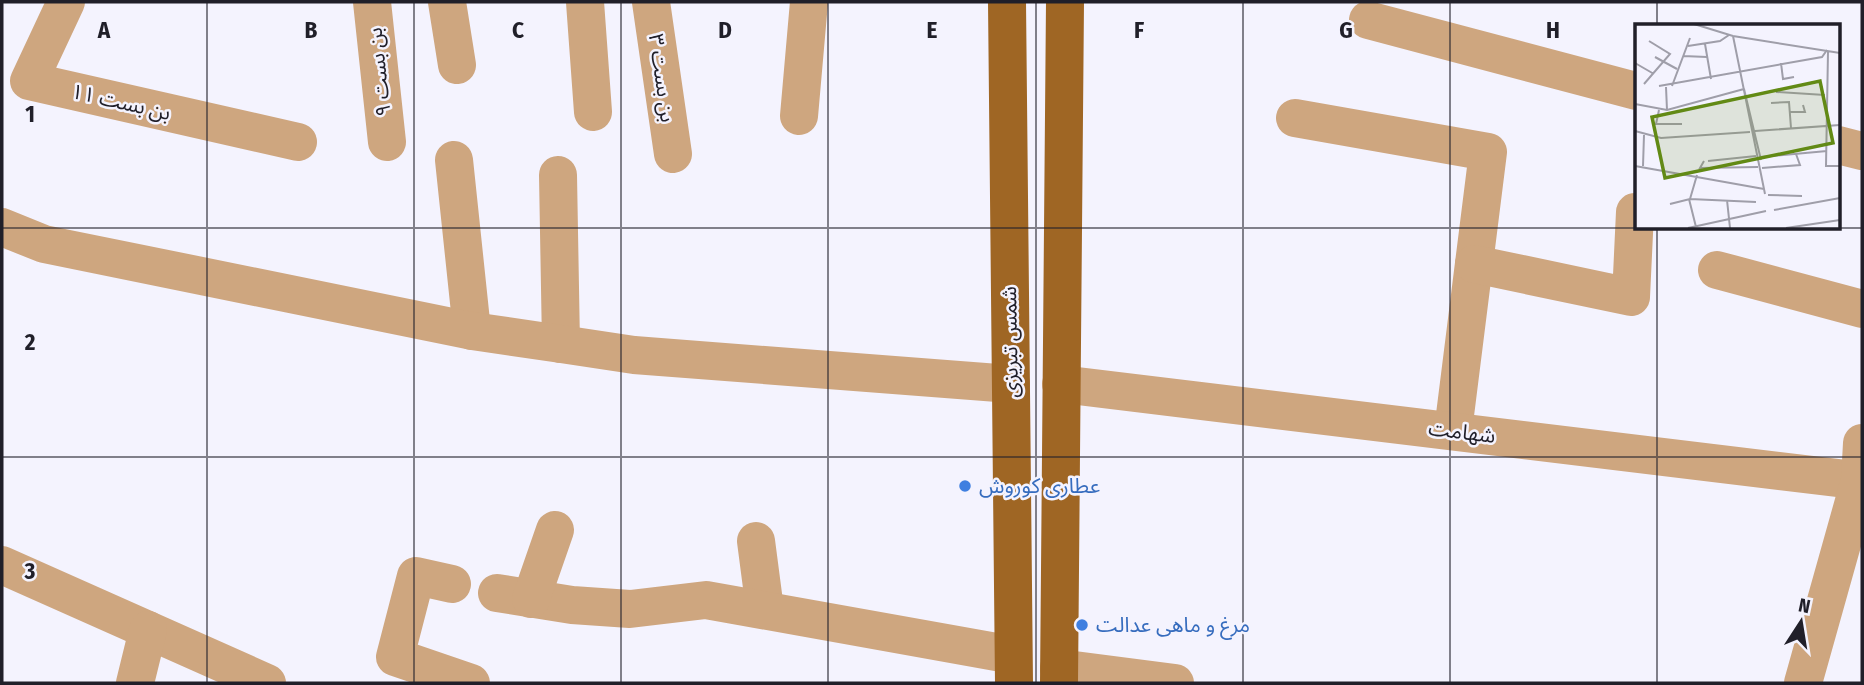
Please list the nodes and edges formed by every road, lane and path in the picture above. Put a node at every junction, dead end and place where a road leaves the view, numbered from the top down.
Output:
1 (66, 2) edge
2 (372, 2) edge
3 (447, 2) edge
4 (585, 2) edge
5 (651, 2) edge
6 (809, 2) edge
7 (1007, 2) edge
8 (1065, 2) edge
9 (1368, 20) dead end
10 (457, 65) dead end
11 (1635, 91) edge
12 (593, 112) dead end
13 (799, 117) dead end
14 (1295, 118) dead end
15 (298, 142) dead end
16 (387, 142) dead end
17 (1840, 146) edge
18 (1862, 151) edge
19 (673, 154) dead end
20 (454, 160) dead end
21 (558, 175) dead end
22 (1635, 212) edge
23 (2, 227) edge
24 (1474, 264) junction
25 (1717, 270) dead end
26 (1862, 309) edge
27 (472, 331) junction
28 (561, 344) junction
29 (1011, 384) junction
30 (1061, 384) junction
31 (1453, 431) junction
32 (1861, 468) edge
33 (555, 530) dead end
34 (756, 541) dead end
35 (2, 565) edge
36 (1848, 581) edge
37 (452, 584) dead end
38 (765, 610) junction
39 (148, 630) junction
40 (1013, 669) edge
41 (1059, 676) edge
42 (135, 683) edge
43 (267, 683) edge
44 (471, 683) edge
45 (1175, 683) edge
46 (1804, 683) edge

1 - 15 street, بن بست ۱۱
2 - 16 street, بن بست ۹
3 - 10 street
4 - 12 street
5 - 19 street, بن بست ۳
6 - 13 street
7 - 29 main road, شمس تبریزی
8 - 30 main road
9 - 11 street
14 - 24 street
17 - 18 street
20 - 27 street
21 - 28 street
22 - 24 street
23 - 27 street
24 - 31 street
25 - 26 street
27 - 28 street
28 - 29 street
29 - 30 main road
29 - 40 main road, شمس تبریزی
30 - 31 street, شهامت
30 - 41 main road
31 - 32 street, شهامت
32 - 36 street
33 - 38 street
34 - 38 street
35 - 39 street
36 - 46 street
37 - 44 street
38 - 40 street
39 - 42 street
39 - 43 street
41 - 45 street

